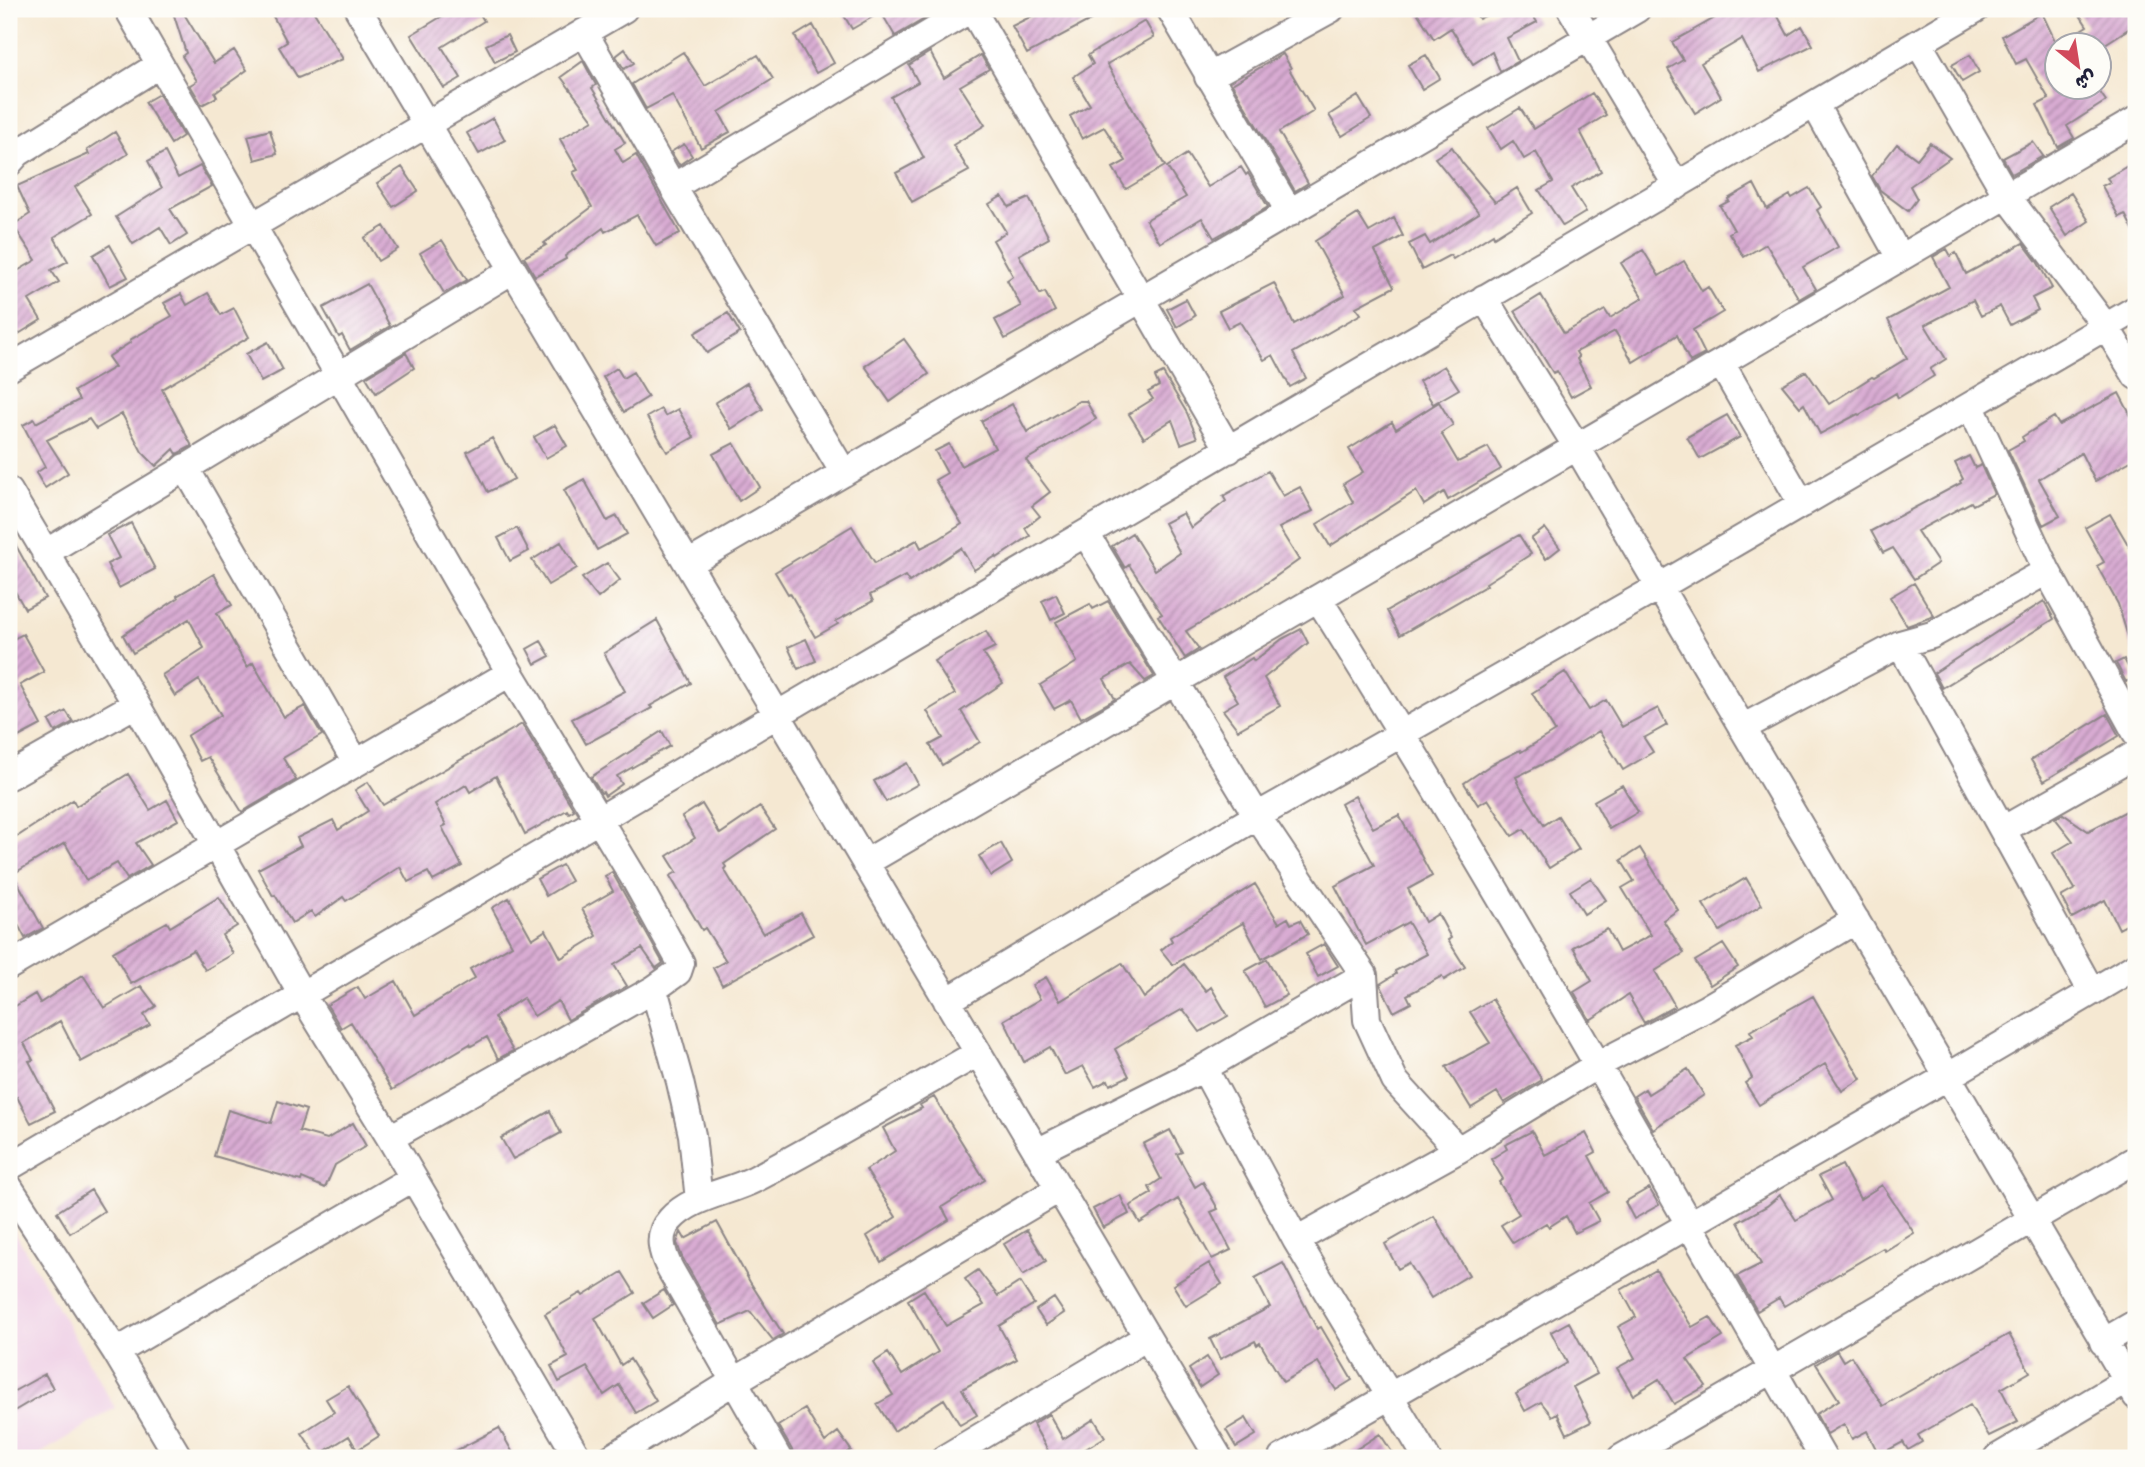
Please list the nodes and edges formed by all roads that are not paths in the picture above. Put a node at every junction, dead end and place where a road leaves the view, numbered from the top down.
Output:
1 (128, 9) edge
2 (358, 9) edge
3 (624, 9) edge
4 (971, 9) edge
5 (1170, 9) edge
6 (1331, 9) edge
7 (1571, 9) edge
8 (1637, 9) edge
9 (1976, 9) edge
10 (583, 33) junction
11 (1588, 38) junction
12 (1919, 44) junction
13 (159, 65) junction
14 (1208, 77) junction
15 (1815, 105) junction
16 (2136, 120) edge
17 (426, 124) junction
18 (12, 152) edge
19 (1677, 186) junction
20 (673, 187) junction
21 (2007, 196) junction
22 (1290, 213) junction
23 (252, 226) junction
24 (1900, 258) junction
25 (513, 270) junction
26 (1484, 298) junction
27 (1140, 300) junction
28 (2136, 309) edge
29 (2106, 327) junction
30 (1721, 363) junction
31 (9, 368) edge
32 (341, 376) junction
33 (2136, 376) edge
34 (1971, 407) junction
35 (1577, 447) junction
36 (1229, 450) junction
37 (185, 467) junction
38 (844, 473) junction
39 (9, 491) edge
40 (1802, 504) junction
41 (1086, 534) junction
42 (45, 553) junction
43 (688, 564) junction
44 (2046, 571) junction
45 (1659, 587) junction
46 (1318, 598) junction
47 (1900, 644) junction
48 (510, 673) junction
49 (1174, 682) junction
50 (136, 704) junction
51 (778, 715) junction
52 (1742, 728) junction
53 (2136, 733) edge
54 (1404, 734) junction
55 (2136, 754) edge
56 (356, 763) junction
57 (9, 776) edge
58 (1257, 816) junction
59 (599, 820) junction
60 (2004, 829) junction
61 (217, 844) junction
62 (865, 863) junction
63 (1856, 920) junction
64 (9, 966) edge
65 (2136, 966) edge
66 (1363, 975) junction
67 (654, 989) junction
68 (2092, 992) junction
69 (302, 995) junction
70 (947, 1001) junction
71 (978, 1053) junction
72 (1599, 1064) junction
73 (1204, 1068) junction
74 (1947, 1077) junction
75 (390, 1138) junction
76 (1458, 1150) junction
77 (1037, 1152) junction
78 (2136, 1158) edge
79 (9, 1167) edge
80 (413, 1178) junction
81 (9, 1187) edge
82 (1059, 1189) junction
83 (699, 1200) junction
84 (2031, 1220) junction
85 (1691, 1225) junction
86 (1296, 1240) junction
87 (2136, 1323) edge
88 (1147, 1337) junction
89 (2103, 1342) junction
90 (116, 1352) junction
91 (1773, 1370) junction
92 (733, 1382) junction
93 (2132, 1388) edge
94 (1389, 1397) junction
95 (984, 1449) edge
96 (1633, 1455) edge
97 (179, 1458) edge
98 (578, 1458) edge
99 (611, 1458) edge
100 (778, 1458) edge
101 (945, 1458) edge
102 (1219, 1458) edge
103 (1282, 1458) edge
104 (1427, 1458) edge
105 (1823, 1458) edge
106 (1997, 1458) edge

1 - 13 street
2 - 17 street
3 - 10 street
4 - 20 street
4 - 27 street
5 - 14 street
6 - 14 street
7 - 11 street
8 - 11 street
9 - 12 street
10 - 17 street
10 - 20 street
11 - 19 street
11 - 22 street
12 - 15 street
12 - 21 street
13 - 18 street
13 - 23 street
14 - 22 street
15 - 19 street
15 - 24 street
16 - 21 street
17 - 23 street
17 - 25 street
19 - 26 street
20 - 38 street
21 - 24 street
21 - 29 street
22 - 27 street
23 - 31 street
23 - 32 street
24 - 30 street
25 - 32 street
25 - 43 street
26 - 35 street
26 - 36 street
27 - 36 street
27 - 38 street
28 - 29 street
29 - 33 street
29 - 34 street
30 - 35 street
30 - 40 street
32 - 37 street
32 - 48 street
34 - 40 street
34 - 44 street
35 - 45 street
35 - 46 street
36 - 41 street
37 - 42 street
37 - 56 street
38 - 43 street
39 - 42 street
40 - 45 street
41 - 49 street
41 - 51 street
42 - 50 street
43 - 51 street
44 - 47 street
44 - 53 street
45 - 52 street
45 - 54 street
46 - 49 street
46 - 54 street
47 - 52 street
47 - 60 street
48 - 56 street
48 - 59 street
49 - 58 street
49 - 62 street
50 - 57 street
50 - 61 street
51 - 59 street
51 - 62 street
52 - 63 street
54 - 58 street
54 - 72 street
55 - 60 street
56 - 61 street
58 - 66 street
58 - 70 street
59 - 67 street
59 - 69 street
60 - 68 street
61 - 64 street
61 - 69 street
62 - 70 street
63 - 72 street
63 - 74 street
65 - 68 street
66 - 73 street
66 - 76 street
67 - 75 street
67 - 83 street
68 - 74 street
69 - 75 street
69 - 79 street
70 - 71 street
71 - 77 street
71 - 83 street
72 - 76 street
72 - 85 street
73 - 77 street
73 - 86 street
74 - 84 street
74 - 85 street
75 - 80 street
76 - 86 street
77 - 82 street
78 - 84 street
80 - 90 street
80 - 98 street
81 - 90 street
82 - 88 street
82 - 92 street
83 - 92 street
84 - 89 street
84 - 91 street
85 - 91 street
85 - 94 street
86 - 94 street
87 - 89 street
88 - 95 street
88 - 102 street
89 - 93 street
90 - 97 street
91 - 96 street
91 - 105 street
92 - 99 street
92 - 100 street
93 - 106 street
94 - 103 street
94 - 104 street
95 - 101 street

